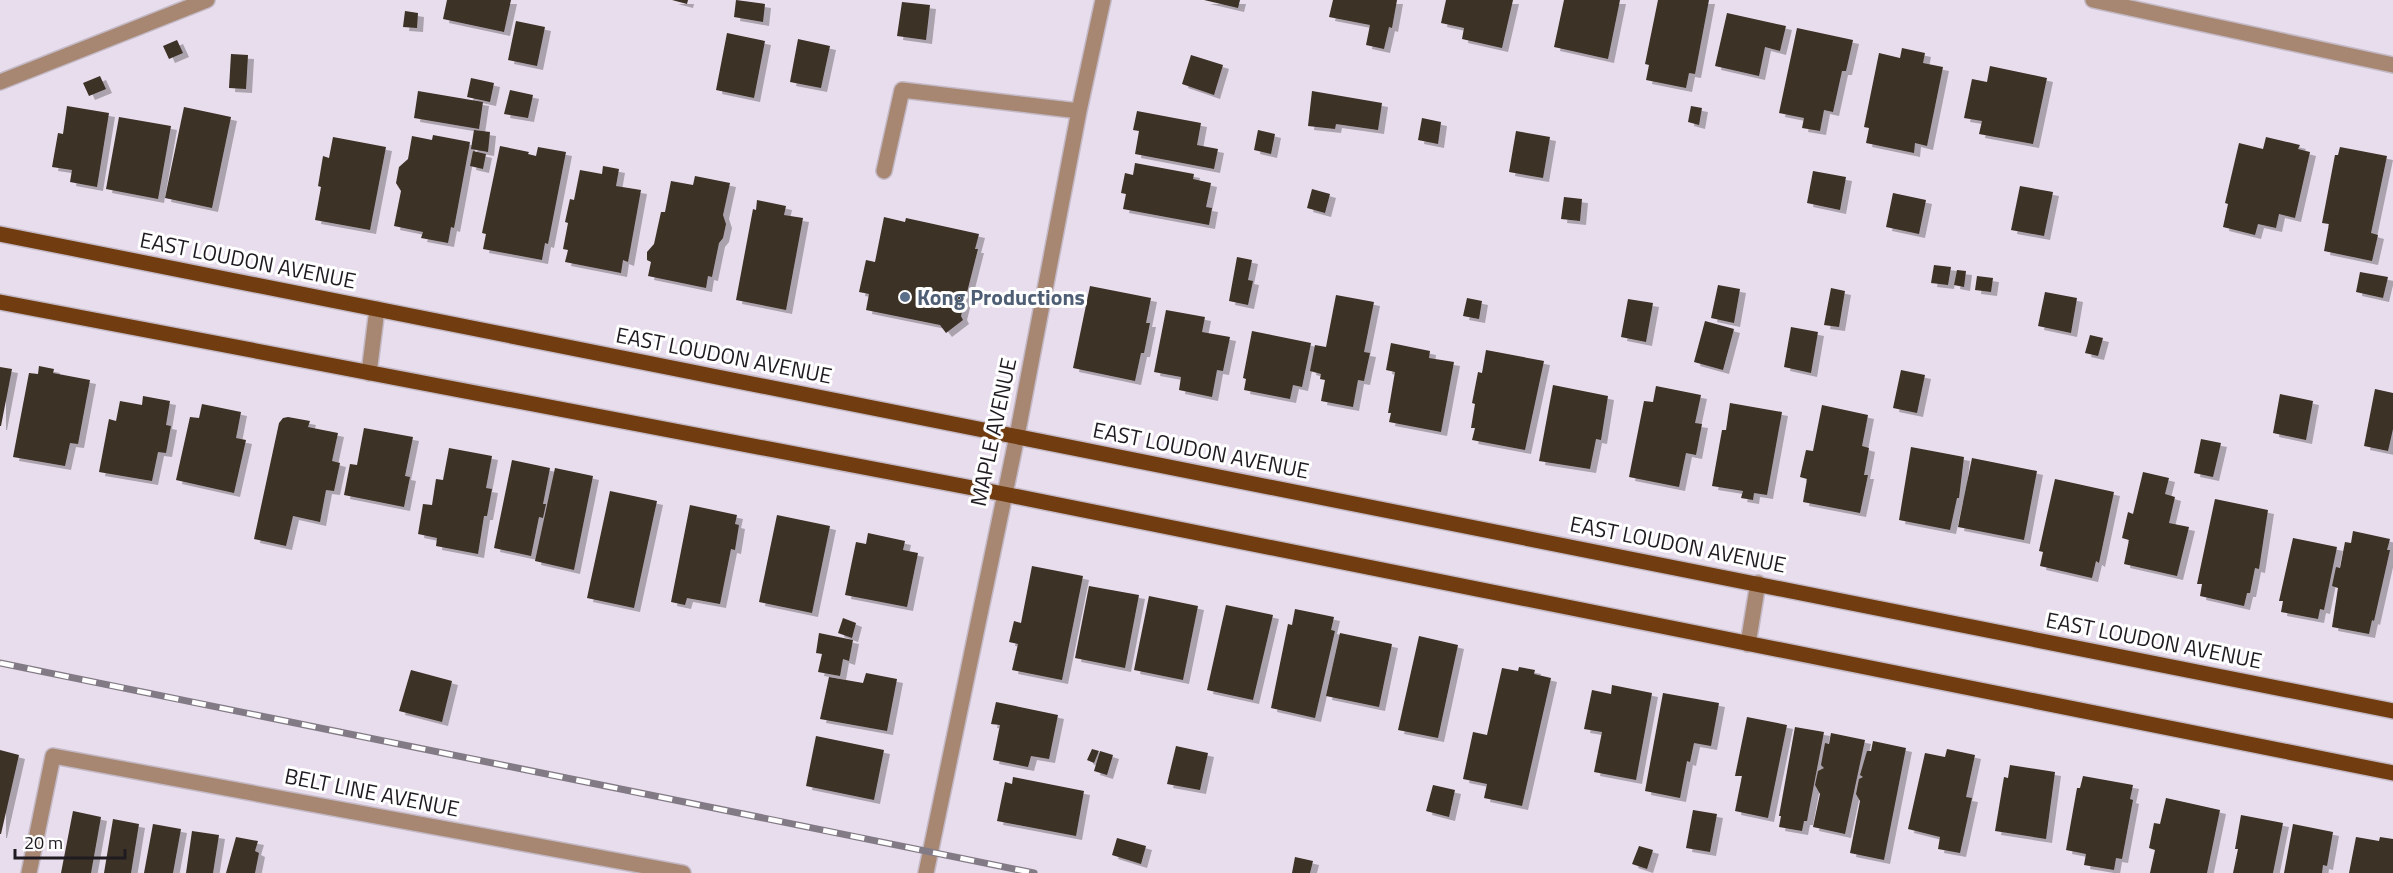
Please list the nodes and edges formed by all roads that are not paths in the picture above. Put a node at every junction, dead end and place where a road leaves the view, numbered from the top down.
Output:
1 (207, 0) edge
2 (1103, 0) edge
3 (2092, 0) edge
4 (2393, 65) edge
5 (0, 82) edge
6 (1079, 111) junction
7 (884, 171) dead end
8 (0, 234) edge
9 (0, 302) edge
10 (377, 309) junction
11 (369, 373) junction
12 (1017, 436) junction
13 (1004, 494) junction
14 (1758, 583) junction
15 (1748, 644) junction
16 (2393, 711) edge
17 (2393, 773) edge
18 (29, 873) edge
19 (683, 873) edge
20 (926, 873) edge

1 - 5 street
2 - 6 street, MAPLE AVENUE
3 - 4 street
6 - 7 street
6 - 12 street, MAPLE AVENUE
8 - 10 main road, EAST LOUDON AVENUE
9 - 11 main road
10 - 11 street
10 - 12 main road, EAST LOUDON AVENUE
11 - 13 main road
12 - 13 street, MAPLE AVENUE
12 - 14 main road, EAST LOUDON AVENUE
13 - 15 main road
13 - 20 street, MAPLE AVENUE
14 - 15 street
14 - 16 main road, EAST LOUDON AVENUE
15 - 17 main road
18 - 19 street, BELT LINE AVENUE

